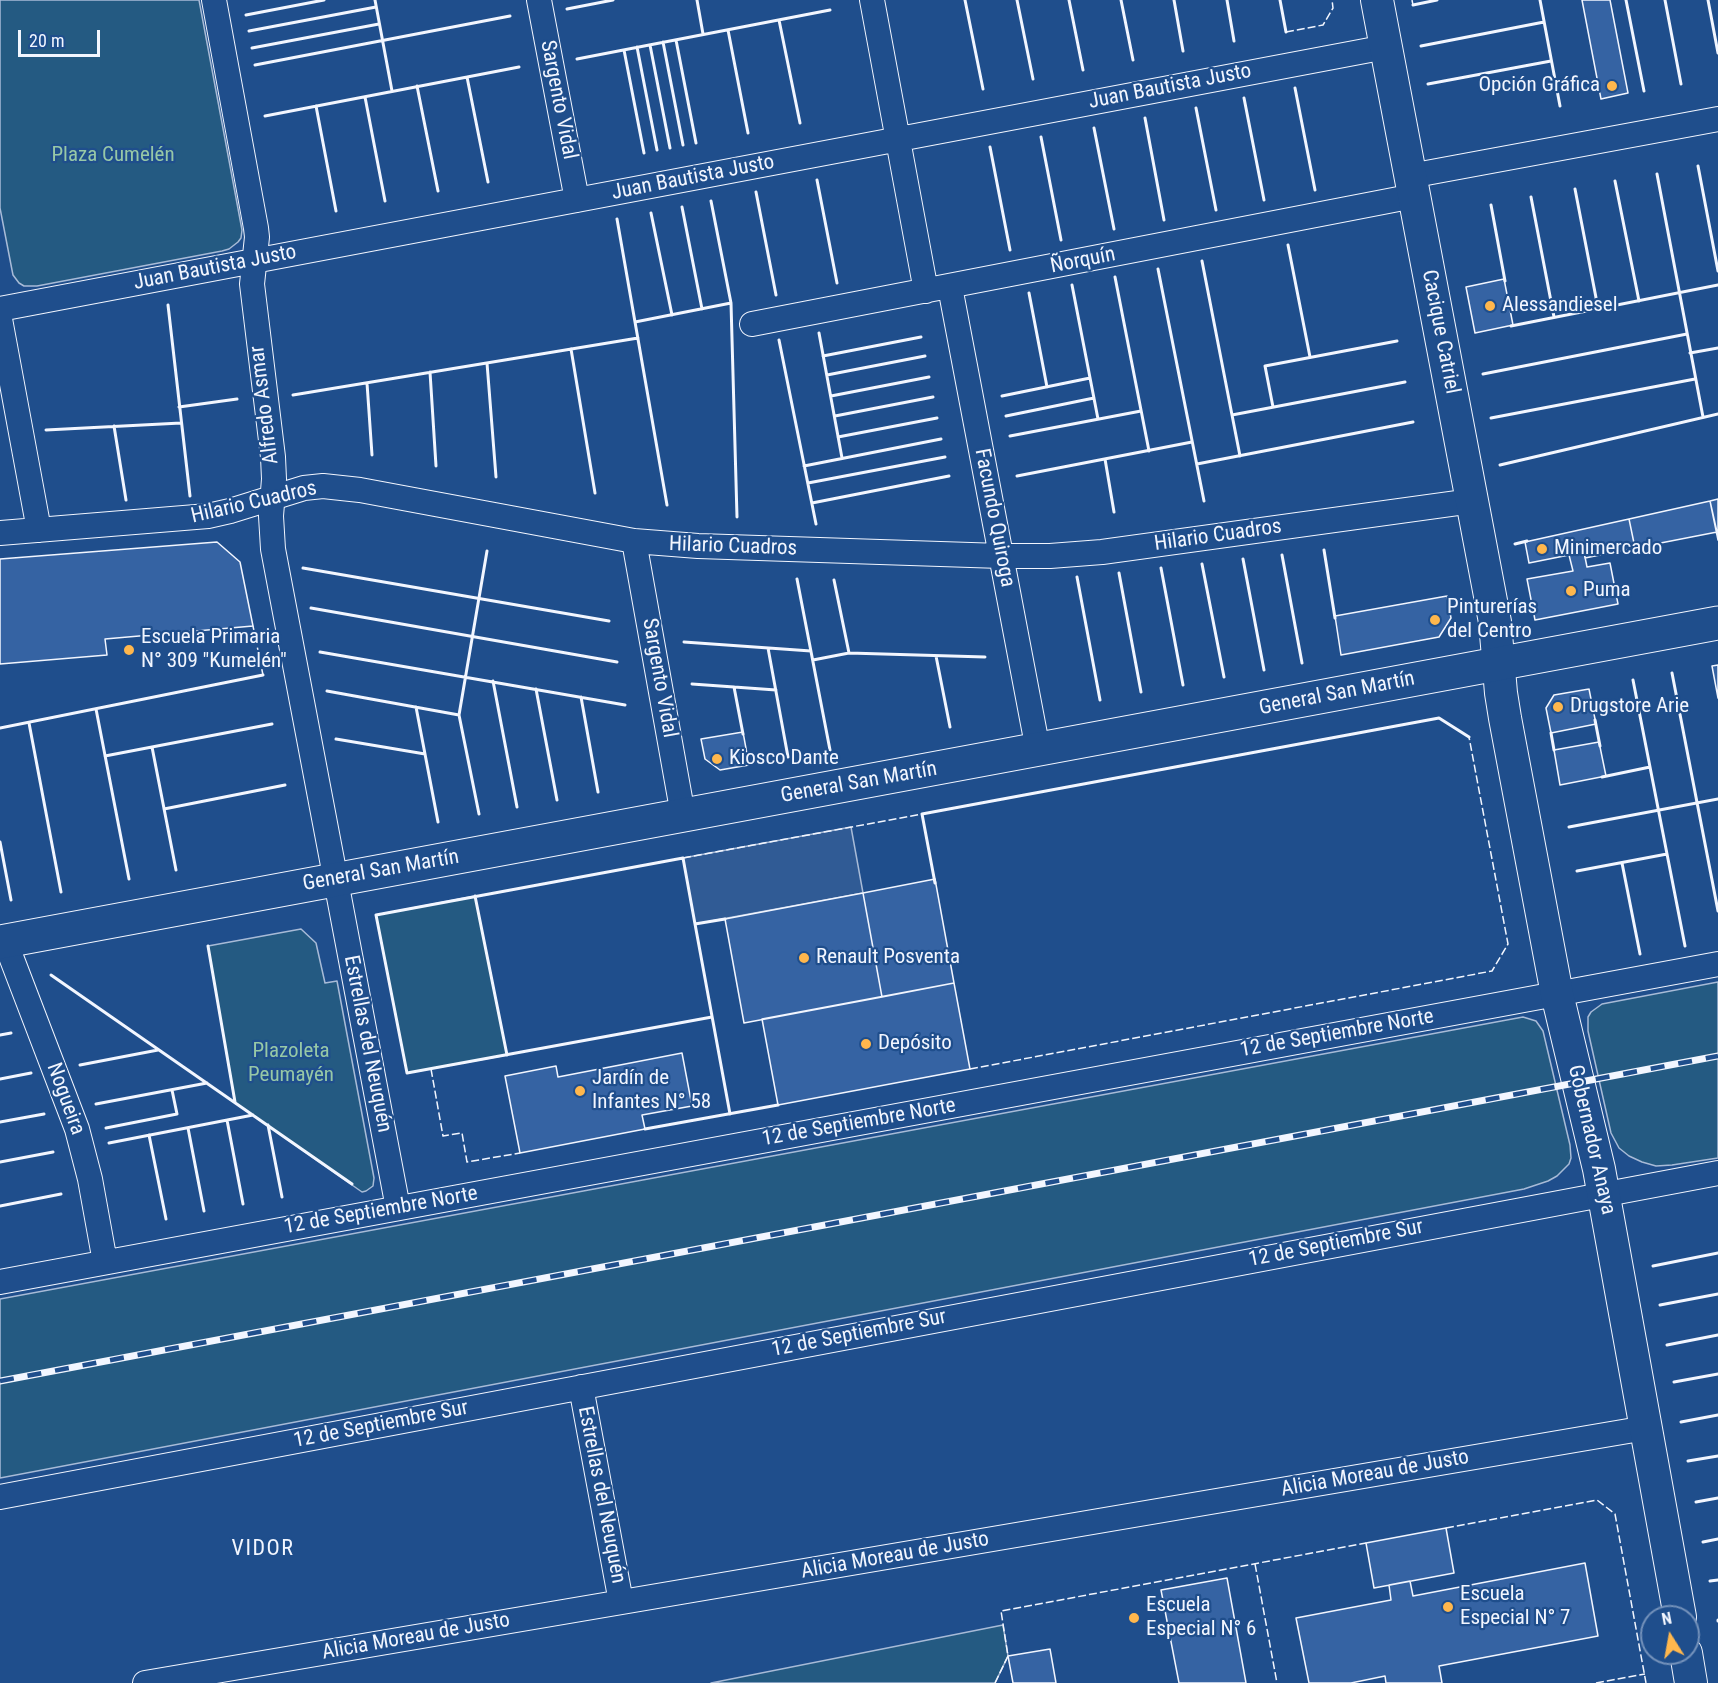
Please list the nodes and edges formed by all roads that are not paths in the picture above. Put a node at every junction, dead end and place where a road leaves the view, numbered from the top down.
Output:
1 (214, 0) edge
2 (539, 0) edge
3 (872, 0) edge
4 (1377, 0) edge
5 (1386, 47) junction
6 (1718, 119) edge
7 (898, 139) junction
8 (1412, 186) junction
9 (577, 200) junction
10 (253, 261) junction
11 (938, 289) junction
12 (0, 309) edge
13 (0, 319) edge
14 (752, 324) dead end
15 (272, 498) junction
16 (1472, 501) junction
17 (39, 530) junction
18 (0, 533) edge
19 (634, 541) junction
20 (1001, 556) junction
21 (1718, 623) edge
22 (1499, 664) junction
23 (1038, 750) junction
24 (683, 815) junction
25 (336, 880) junction
26 (2, 941) edge
27 (1718, 964) edge
28 (1557, 994) junction
29 (1718, 1173) edge
30 (1604, 1193) junction
31 (398, 1208) junction
32 (105, 1262) junction
33 (0, 1282) edge
34 (581, 1387) junction
35 (1646, 1428) junction
36 (0, 1497) edge
37 (621, 1602) junction
38 (1678, 1605) edge
39 (1688, 1665) edge
40 (145, 1683) edge
41 (1691, 1683) edge

1 - 10 street, Alfredo Asmar
2 - 9 street, Sargento Vidal
3 - 7 street, Facundo Quiroga
4 - 5 street, Cacique Catriel
5 - 7 street, Juan Bautista Justo
5 - 8 street, Cacique Catriel
6 - 8 street
7 - 9 street, Juan Bautista Justo
7 - 11 street, Facundo Quiroga
8 - 11 street, Ñorquín
8 - 16 street, Cacique Catriel
9 - 10 street, Juan Bautista Justo
10 - 12 street, Juan Bautista Justo
10 - 15 street, Alfredo Asmar
11 - 14 street, Ñorquín
11 - 20 street, Facundo Quiroga
13 - 17 street
15 - 17 street, Hilario Cuadros
15 - 19 street, Hilario Cuadros
15 - 25 street, Alfredo Asmar
16 - 20 street, Hilario Cuadros
16 - 22 street, Cacique Catriel
17 - 18 street, Hilario Cuadros
19 - 20 street, Hilario Cuadros
19 - 24 street, Sargento Vidal
20 - 23 street, Facundo Quiroga
21 - 22 main road, General San Martín
22 - 23 main road, General San Martín
22 - 28 street, Gobernador Anaya
23 - 24 main road, General San Martín
24 - 25 main road, General San Martín
25 - 26 main road, General San Martín
25 - 31 street, Estrellas del Neuquén
26 - 32 street, Nogueira
27 - 28 street, 12 de Septiembre Norte
28 - 30 street, Gobernador Anaya
28 - 31 street, 12 de Septiembre Norte
29 - 30 street, 12 de Septiembre Sur
30 - 34 street, 12 de Septiembre Sur
30 - 35 street, Gobernador Anaya
31 - 32 street, 12 de Septiembre Norte
32 - 33 street, 12 de Septiembre Norte
34 - 36 street, 12 de Septiembre Sur
34 - 37 street, Estrellas del Neuquén
35 - 37 street, Alicia Moreau de Justo
35 - 38 street, Gobernador Anaya
37 - 40 street, Alicia Moreau de Justo
39 - 41 street

